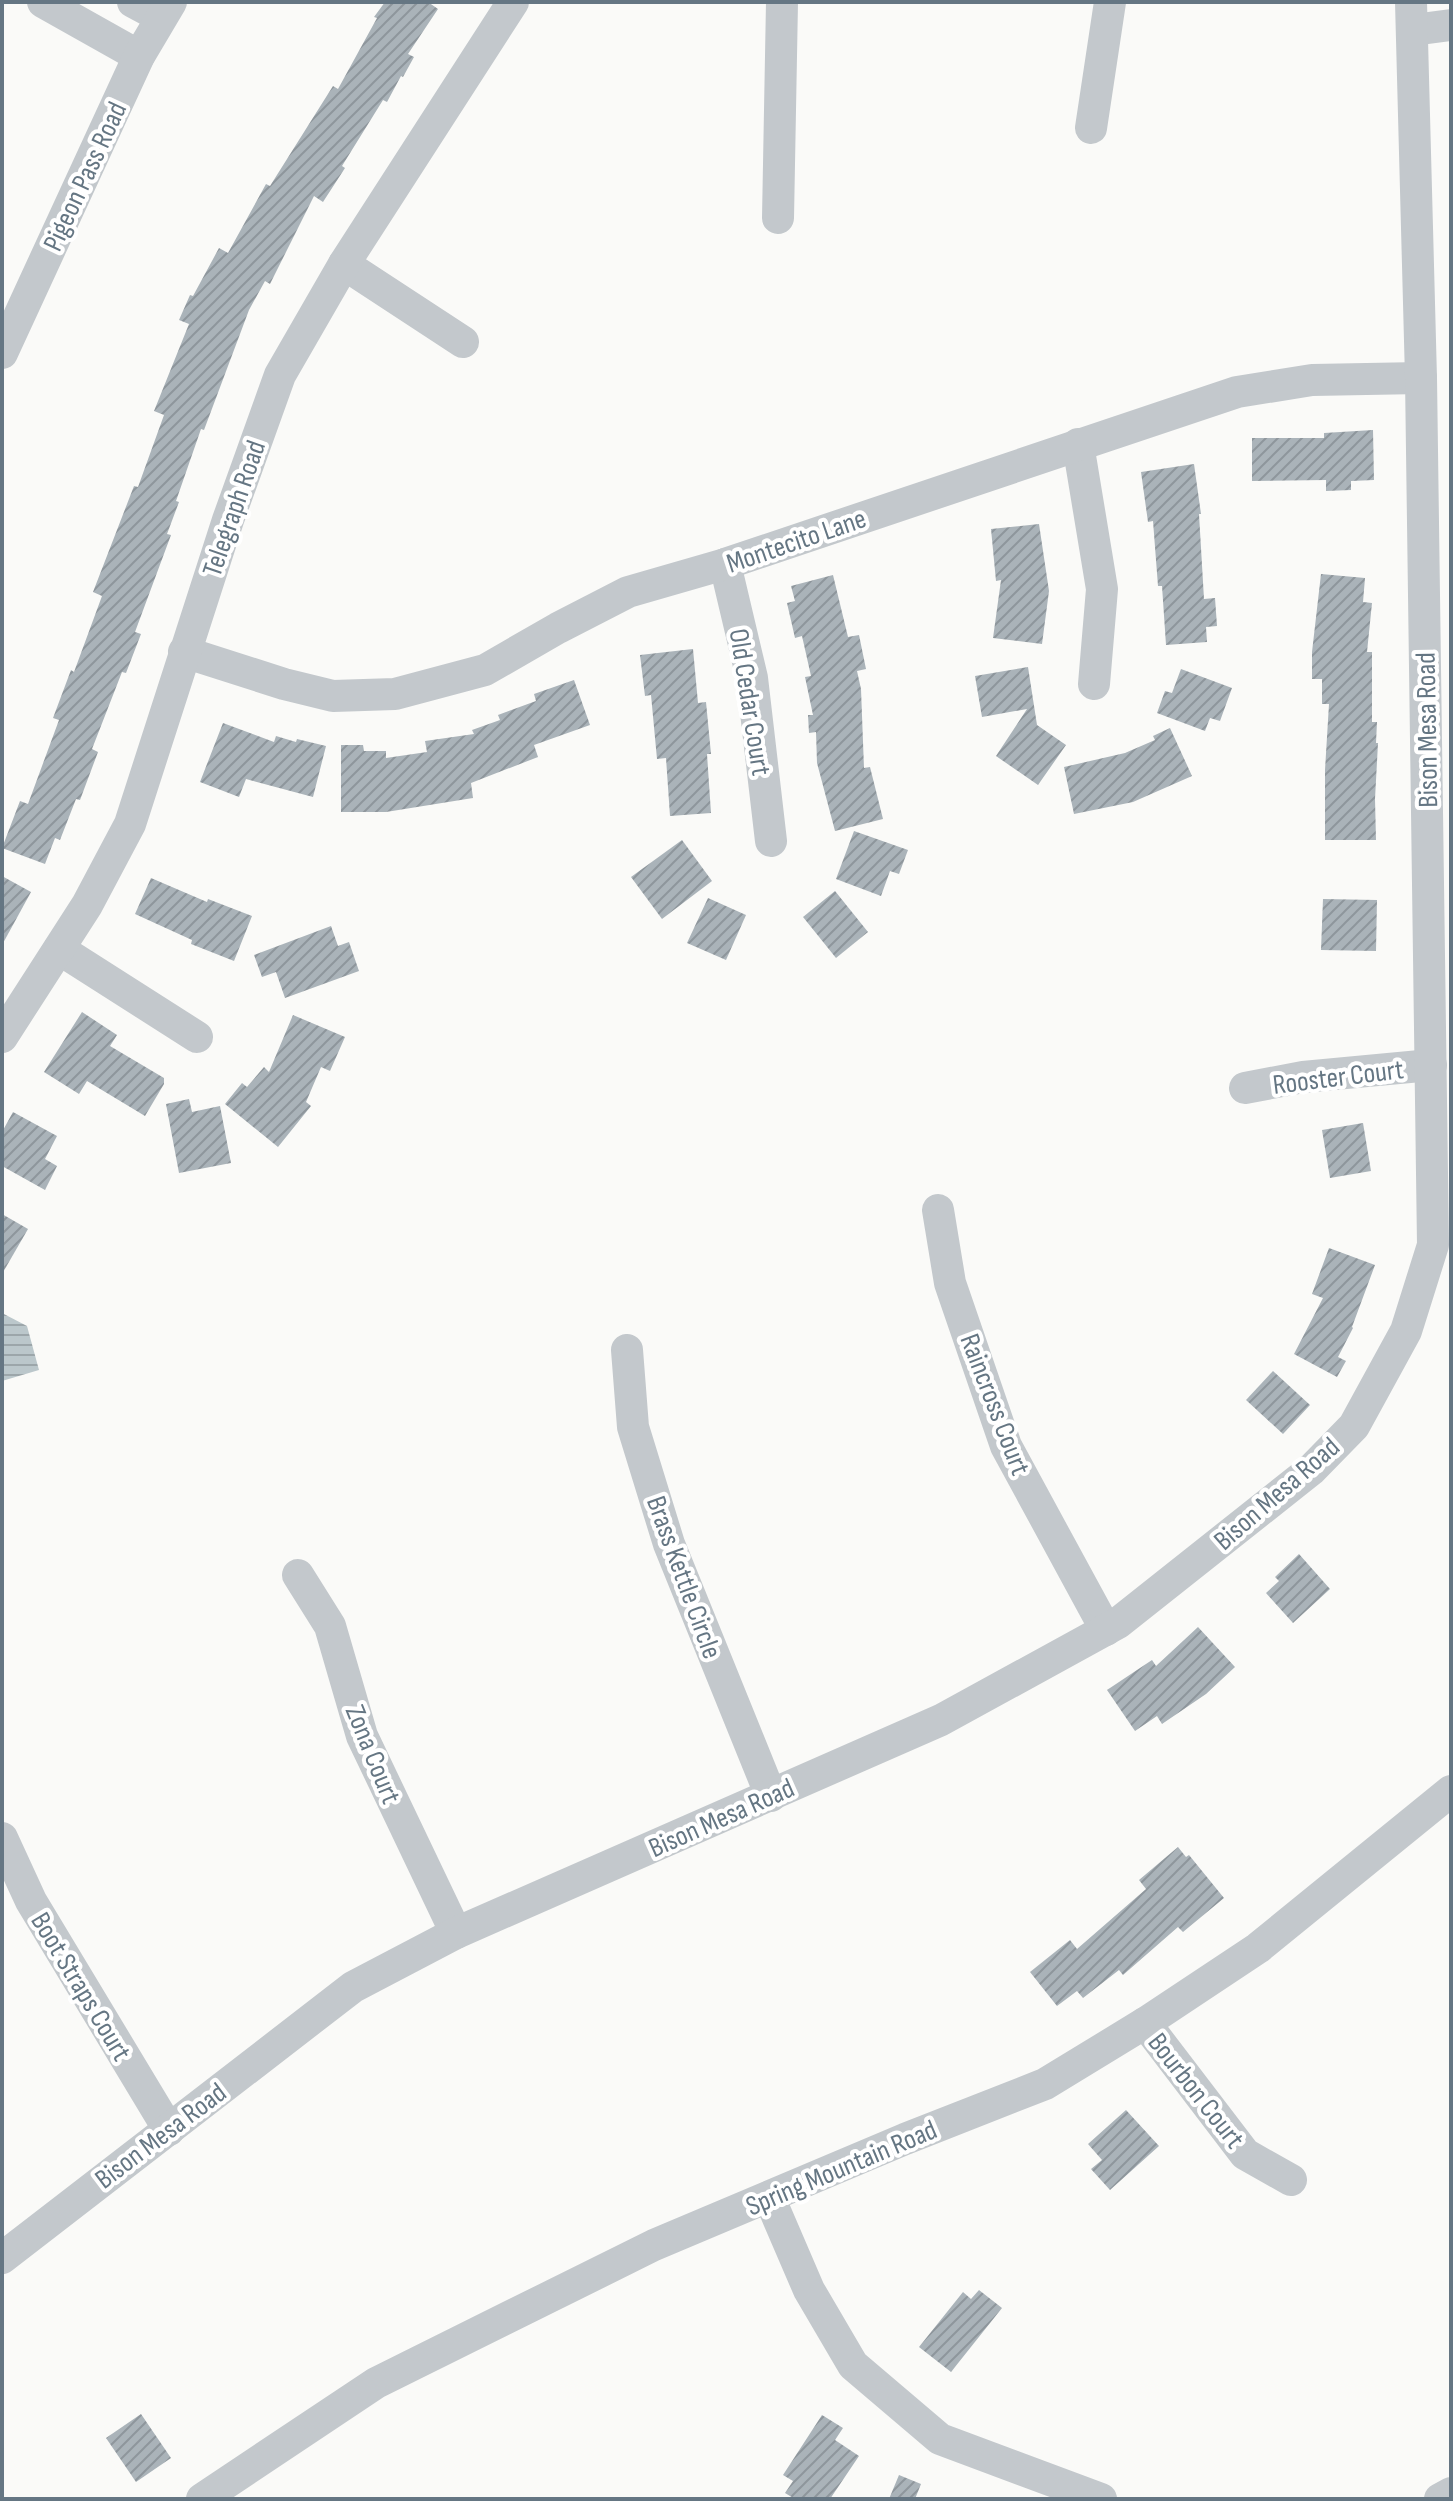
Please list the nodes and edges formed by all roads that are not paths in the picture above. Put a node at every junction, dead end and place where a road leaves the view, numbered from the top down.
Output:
1 (43, 2) edge
2 (133, 2) edge
3 (513, 2) edge
4 (782, 2) edge
5 (1110, 2) edge
6 (166, 10) edge
7 (1412, 16) edge
8 (1451, 25) edge
9 (139, 56) junction
10 (1091, 128) dead end
11 (778, 218) dead end
12 (344, 264) junction
13 (463, 342) dead end
14 (2, 353) edge
15 (1421, 378) junction
16 (1078, 444) junction
17 (725, 564) junction
18 (184, 652) junction
19 (1094, 684) dead end
20 (1439, 804) edge
21 (771, 841) dead end
22 (59, 949) junction
23 (2, 1037) edge
24 (197, 1037) dead end
25 (1431, 1065) junction
26 (1245, 1088) dead end
27 (938, 1210) dead end
28 (1442, 1246) edge
29 (627, 1350) dead end
30 (298, 1575) dead end
31 (1106, 1630) junction
32 (1451, 1791) edge
33 (771, 1796) junction
34 (2, 1838) edge
35 (456, 1933) junction
36 (1145, 2023) junction
37 (169, 2130) junction
38 (1291, 2180) dead end
39 (769, 2197) junction
40 (2, 2258) edge
41 (1451, 2493) edge
42 (202, 2499) edge
43 (1101, 2499) edge
44 (1440, 2499) edge

1 - 9 street
2 - 6 street
3 - 12 street, Telegraph Road
4 - 11 street
5 - 10 street
6 - 9 street, Pigeon Pass Road
7 - 8 street
7 - 15 street, Bison Mesa Road
9 - 14 street, Pigeon Pass Road
12 - 13 street
12 - 18 street, Telegraph Road
15 - 16 street, Montecito Lane
15 - 20 street, Bison Mesa Road
16 - 17 street, Montecito Lane
16 - 19 street
17 - 18 street, Montecito Lane
17 - 21 street, Old Cedar Court
18 - 22 street, Telegraph Road
20 - 25 street, Bison Mesa Road
22 - 23 street, Telegraph Road
22 - 24 street
25 - 26 street, Rooster Court
25 - 28 street, Bison Mesa Road
27 - 31 street, Raincross Court
28 - 31 street, Bison Mesa Road
29 - 33 street, Brass Kettle Circle
30 - 35 street, Zona Court
31 - 33 street, Bison Mesa Road
32 - 36 street, Spring Mountain Road
33 - 35 street, Bison Mesa Road
34 - 37 street, Boot Straps Court
35 - 37 street, Bison Mesa Road
36 - 38 street, Bourbon Court
36 - 39 street, Spring Mountain Road
37 - 40 street, Bison Mesa Road
39 - 42 street, Spring Mountain Road
39 - 43 street
41 - 44 street

